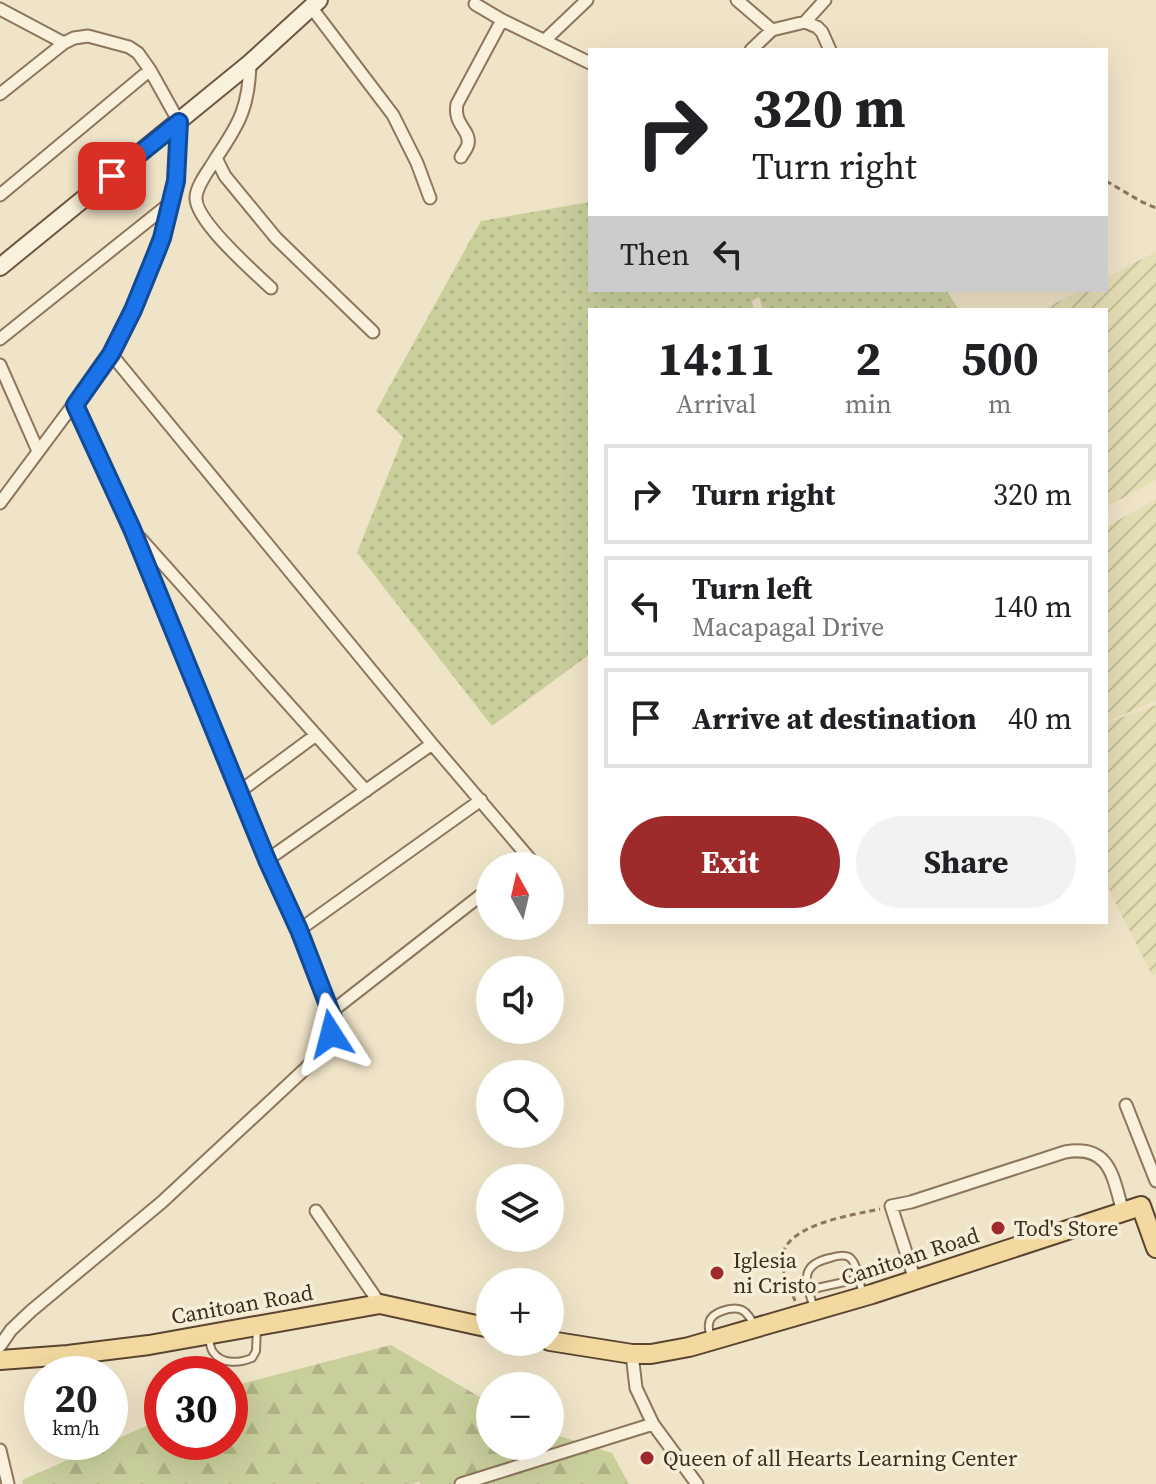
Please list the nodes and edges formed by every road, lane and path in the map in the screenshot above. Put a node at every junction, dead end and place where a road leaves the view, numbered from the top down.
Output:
1 (587, 0) edge
2 (737, 0) edge
3 (825, 0) edge
4 (474, 1) edge
5 (315, 4) edge
6 (0, 9) edge
7 (502, 20) junction
8 (805, 22) junction
9 (772, 30) junction
10 (545, 40) junction
11 (64, 43) junction
12 (753, 48) edge
13 (829, 48) edge
14 (588, 62) edge
15 (250, 63) junction
16 (150, 70) junction
17 (0, 94) edge
18 (179, 122) junction
19 (461, 157) dead end
20 (216, 158) junction
21 (1108, 182) edge
22 (0, 195) edge
23 (430, 198) dead end
24 (170, 204) junction
25 (1156, 208) edge
26 (0, 267) edge
27 (271, 288) dead end
28 (373, 332) dead end
29 (0, 339) edge
30 (111, 354) junction
31 (0, 365) edge
32 (75, 405) junction
33 (38, 451) junction
34 (0, 503) edge
35 (132, 529) junction
36 (316, 735) junction
37 (432, 744) junction
38 (366, 791) junction
39 (239, 792) junction
40 (481, 800) junction
41 (524, 852) edge
42 (267, 860) junction
43 (476, 899) edge
44 (299, 930) junction
45 (331, 1012) junction
46 (1126, 1105) dead end
47 (1156, 1181) edge
48 (891, 1206) junction
49 (1140, 1207) edge
50 (316, 1211) dead end
51 (1156, 1248) edge
52 (915, 1280) junction
53 (861, 1288) junction
54 (808, 1290) junction
55 (380, 1304) junction
56 (807, 1314) junction
57 (257, 1325) junction
58 (476, 1325) edge
59 (207, 1335) junction
60 (564, 1343) edge
61 (0, 1346) edge
62 (632, 1354) junction
63 (0, 1360) edge
64 (653, 1424) junction
65 (0, 1450) edge
66 (8, 1484) edge
67 (461, 1484) edge
68 (697, 1484) edge

1 - 10 street
2 - 9 street
3 - 8 street
4 - 7 street
5 - 15 main road
5 - 23 street
6 - 11 street
7 - 10 street
7 - 19 street
8 - 9 street
8 - 13 street
9 - 12 street
10 - 14 street
11 - 16 street
11 - 17 street
15 - 18 main road
15 - 20 street
16 - 18 street
16 - 22 street
18 - 24 street
18 - 26 main road
20 - 27 street
20 - 28 street
21 - 25 path
24 - 29 street
24 - 30 street
30 - 32 street
30 - 37 street
31 - 33 street
32 - 33 street
32 - 35 street
33 - 34 street
35 - 36 street
35 - 39 street
36 - 38 street
36 - 39 street
37 - 38 street
37 - 40 street
38 - 42 street
39 - 42 street
40 - 41 street
40 - 44 street
42 - 44 street
43 - 45 street
44 - 45 street
45 - 61 street
46 - 47 street
48 - 49 street
48 - 52 street
48 - 56 path
49 - 51 main road
49 - 52 main road, Canitoan Road
50 - 55 street
52 - 53 main road, Canitoan Road
53 - 54 lane
53 - 54 lane
53 - 56 main road, Canitoan Road
54 - 56 lane
55 - 57 main road, Canitoan Road
55 - 58 main road, Canitoan Road
56 - 62 main road, Canitoan Road
57 - 59 main road, Canitoan Road
57 - 59 lane
59 - 63 main road, Canitoan Road
60 - 62 main road, Canitoan Road
62 - 64 street
64 - 67 street
64 - 68 street
65 - 66 street

